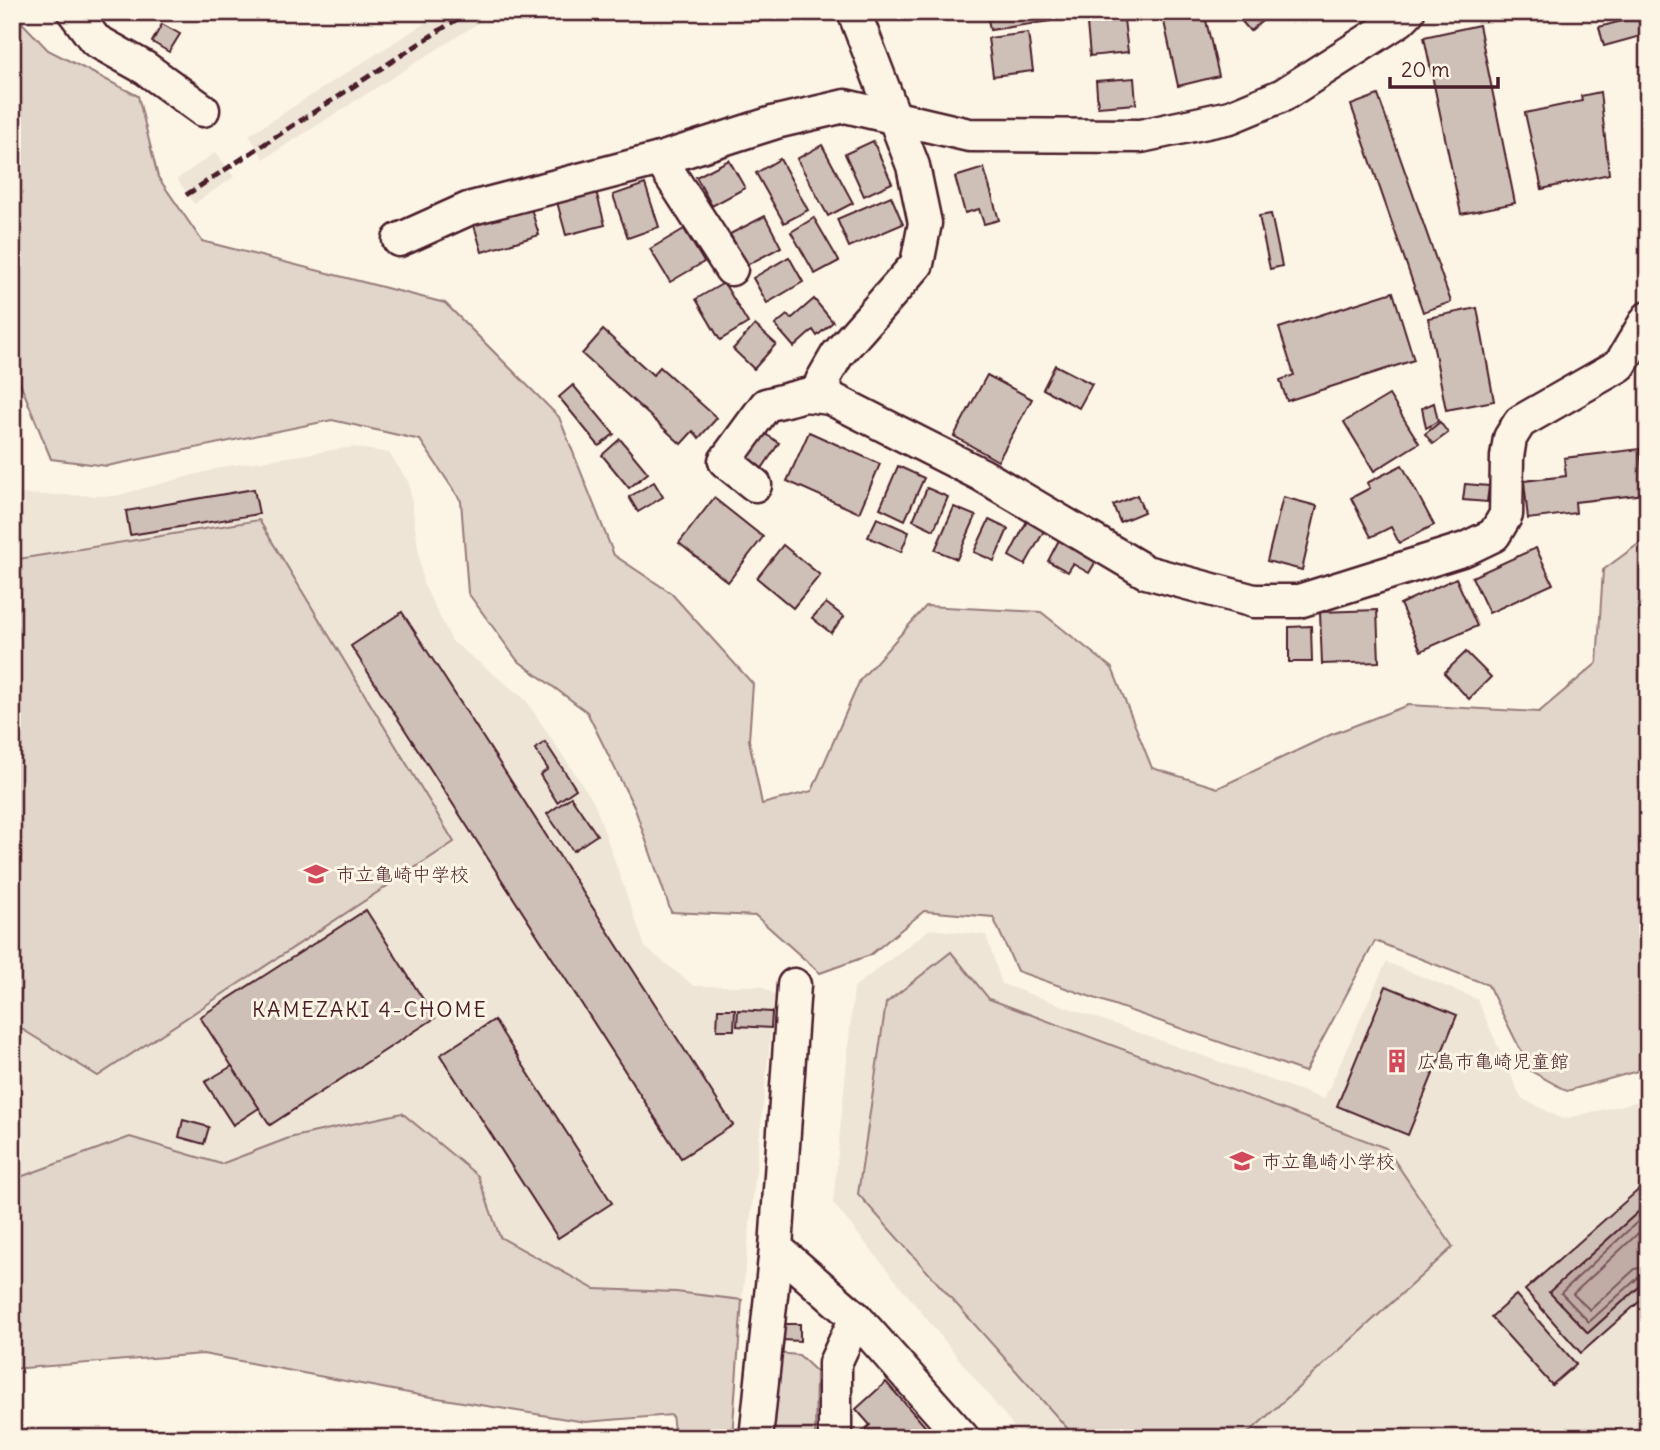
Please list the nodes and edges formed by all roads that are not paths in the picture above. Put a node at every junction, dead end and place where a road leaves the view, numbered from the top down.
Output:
1 (74, 12) edge
2 (853, 12) edge
3 (1408, 12) edge
4 (203, 110) dead end
5 (894, 117) junction
6 (660, 159) junction
7 (399, 240) dead end
8 (731, 268) dead end
9 (1648, 318) edge
10 (830, 398) junction
11 (755, 485) dead end
12 (794, 985) dead end
13 (776, 1248) junction
14 (856, 1318) junction
15 (756, 1438) edge
16 (835, 1438) edge
17 (963, 1438) edge

1 - 4 street
2 - 5 street
3 - 5 street
5 - 6 street
5 - 10 street
6 - 7 street
6 - 8 street
9 - 10 street
10 - 11 street
12 - 13 street
13 - 14 street
13 - 15 street
14 - 16 street
14 - 17 street

